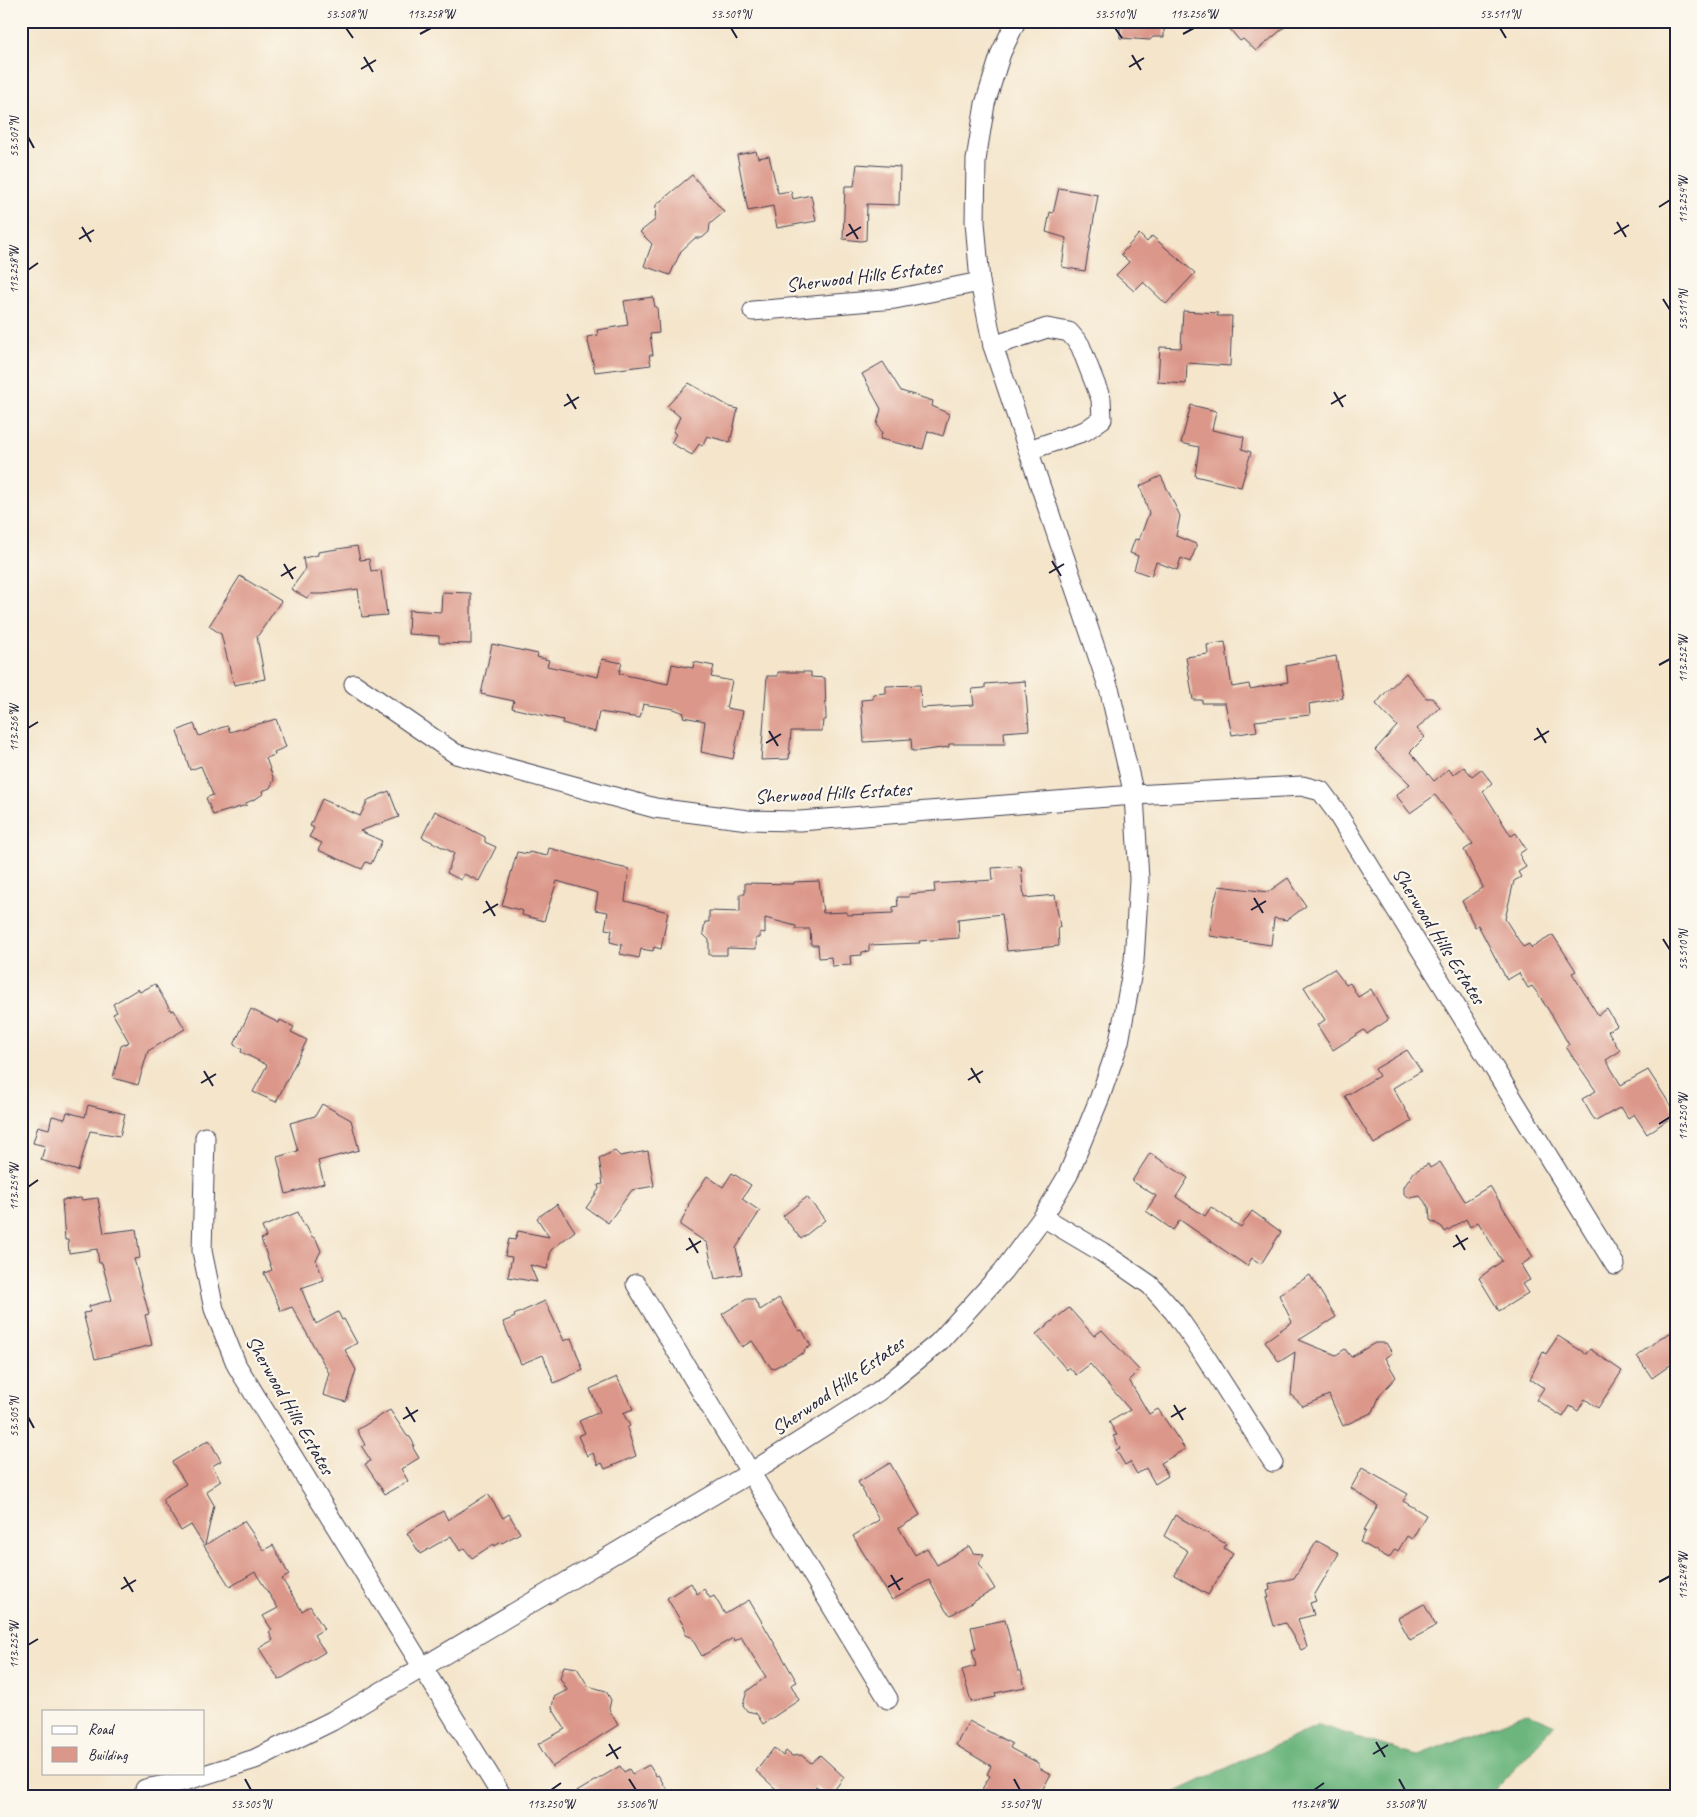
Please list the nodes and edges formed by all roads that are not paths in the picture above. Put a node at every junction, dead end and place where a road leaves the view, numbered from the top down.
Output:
1 (1016, 21) edge
2 (980, 282) junction
3 (753, 312) dead end
4 (994, 346) junction
5 (1029, 450) junction
6 (354, 684) dead end
7 (1134, 794) junction
8 (205, 1137) dead end
9 (1044, 1217) junction
10 (1615, 1265) dead end
11 (636, 1284) dead end
12 (1273, 1462) dead end
13 (750, 1473) junction
14 (422, 1669) junction
15 (888, 1699) dead end
16 (145, 1789) dead end
17 (502, 1796) edge

1 - 2 street, Sherwood Hills Estates
2 - 3 street, Sherwood Hills Estates
2 - 4 street, Sherwood Hills Estates
4 - 5 street, Sherwood Hills Estates
4 - 5 street
5 - 7 street, Sherwood Hills Estates
6 - 7 street, Sherwood Hills Estates
7 - 9 street, Sherwood Hills Estates
7 - 10 street, Sherwood Hills Estates
8 - 14 street, Sherwood Hills Estates
9 - 12 street
9 - 13 street, Sherwood Hills Estates
11 - 13 street
13 - 14 street, Sherwood Hills Estates
13 - 15 street
14 - 16 street, Sherwood Hills Estates
14 - 17 street, Sherwood Hills Estates

